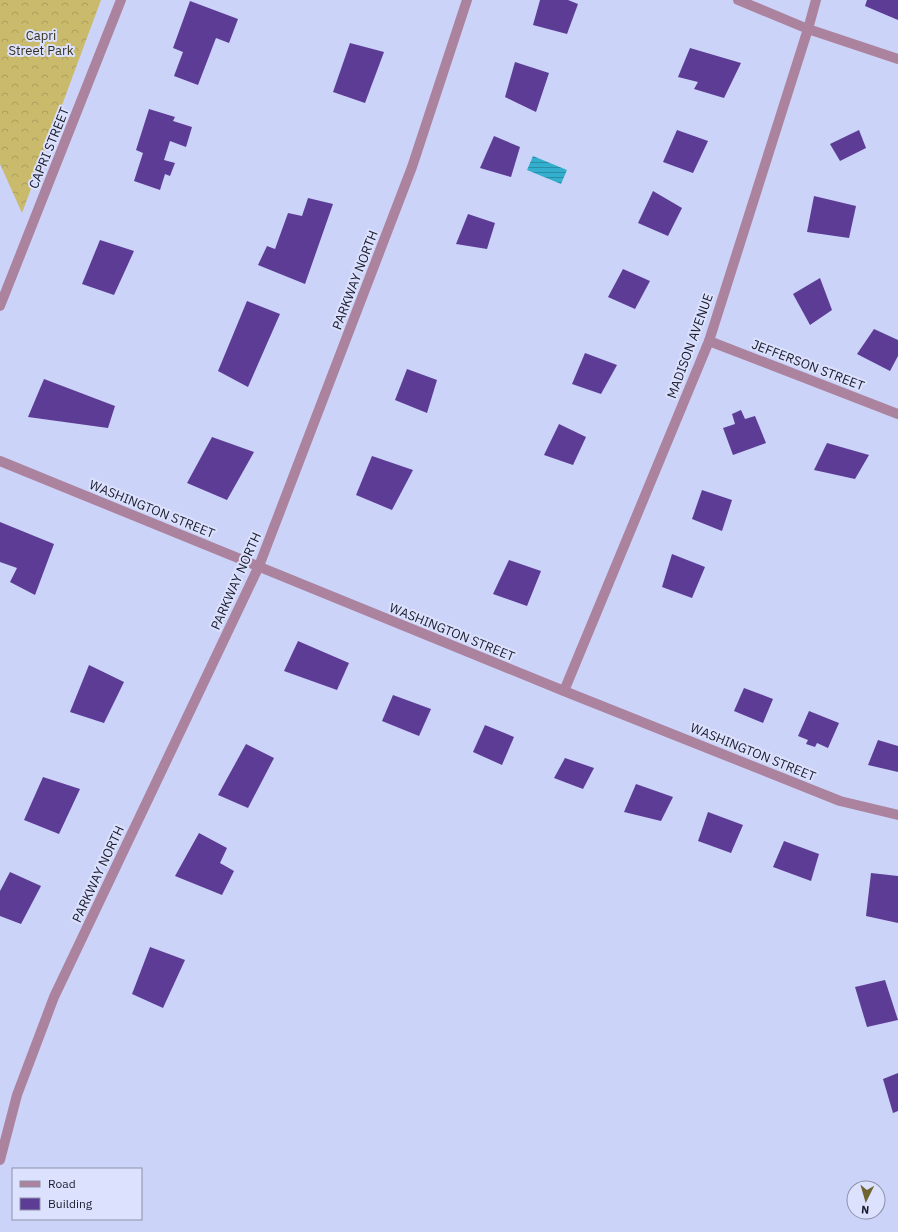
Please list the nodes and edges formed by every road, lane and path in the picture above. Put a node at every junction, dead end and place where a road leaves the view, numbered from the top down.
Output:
1 (122, 0) edge
2 (466, 0) edge
3 (738, 0) edge
4 (816, 0) edge
5 (808, 29) junction
6 (898, 59) edge
7 (0, 306) edge
8 (709, 341) junction
9 (898, 414) edge
10 (0, 461) edge
11 (259, 566) junction
12 (564, 692) junction
13 (898, 815) edge
14 (0, 1160) edge

1 - 7 street, CAPRI STREET
2 - 11 street, PARKWAY NORTH
3 - 5 street
4 - 5 street, MADISON AVENUE
5 - 6 street
5 - 8 street, MADISON AVENUE
8 - 9 street, JEFFERSON STREET
8 - 12 street, MADISON AVENUE
10 - 11 street, WASHINGTON STREET
11 - 12 street, WASHINGTON STREET
11 - 14 street, PARKWAY NORTH
12 - 13 street, WASHINGTON STREET

